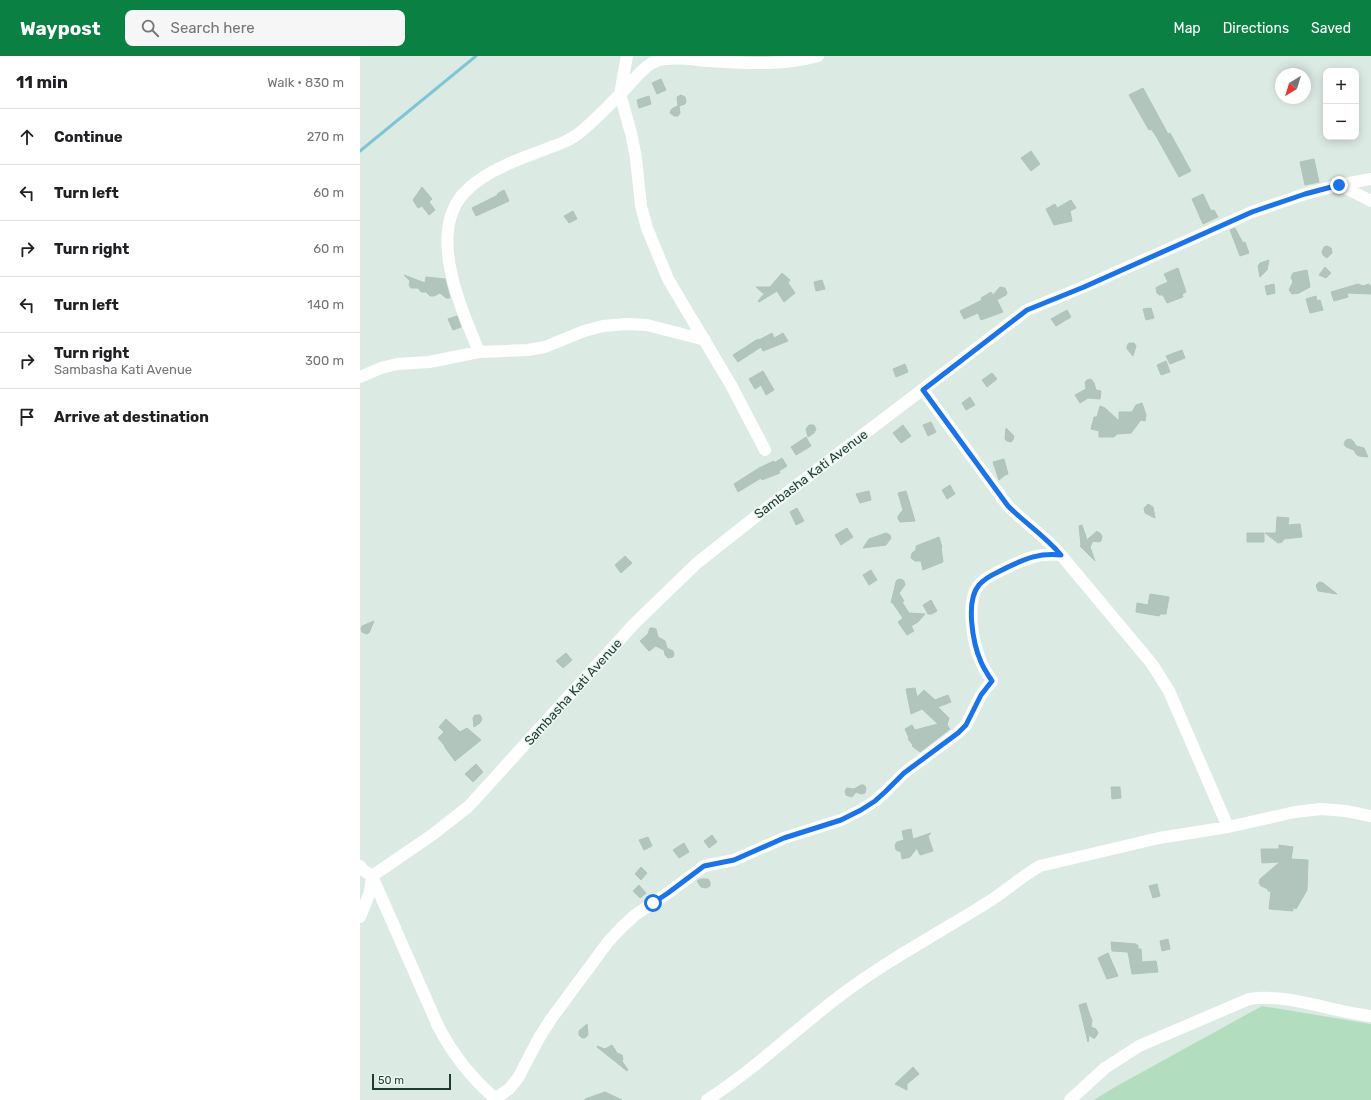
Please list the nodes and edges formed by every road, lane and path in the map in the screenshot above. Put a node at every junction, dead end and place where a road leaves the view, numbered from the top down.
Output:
1 (626, 56) edge
2 (811, 57) edge
3 (620, 94) junction
4 (1371, 179) edge
5 (1339, 185) junction
6 (1371, 201) edge
7 (705, 340) junction
8 (479, 352) junction
9 (360, 377) edge
10 (923, 390) junction
11 (765, 450) dead end
12 (1061, 555) junction
13 (1371, 816) edge
14 (1228, 827) junction
15 (360, 866) edge
16 (372, 876) junction
17 (360, 917) edge
18 (1371, 1016) edge
19 (496, 1099) edge
20 (707, 1100) edge
21 (1070, 1100) edge

1 - 3 street
2 - 3 street
3 - 7 street
3 - 8 street
4 - 5 street, Sambasha Kati Avenue
5 - 6 street
5 - 10 street, Sambasha Kati Avenue
7 - 8 street
7 - 11 street
8 - 9 street
10 - 12 street
10 - 16 street, Sambasha Kati Avenue
12 - 14 street
12 - 19 street
13 - 14 street
14 - 20 street
15 - 16 street
16 - 17 street
16 - 19 street
18 - 21 street

